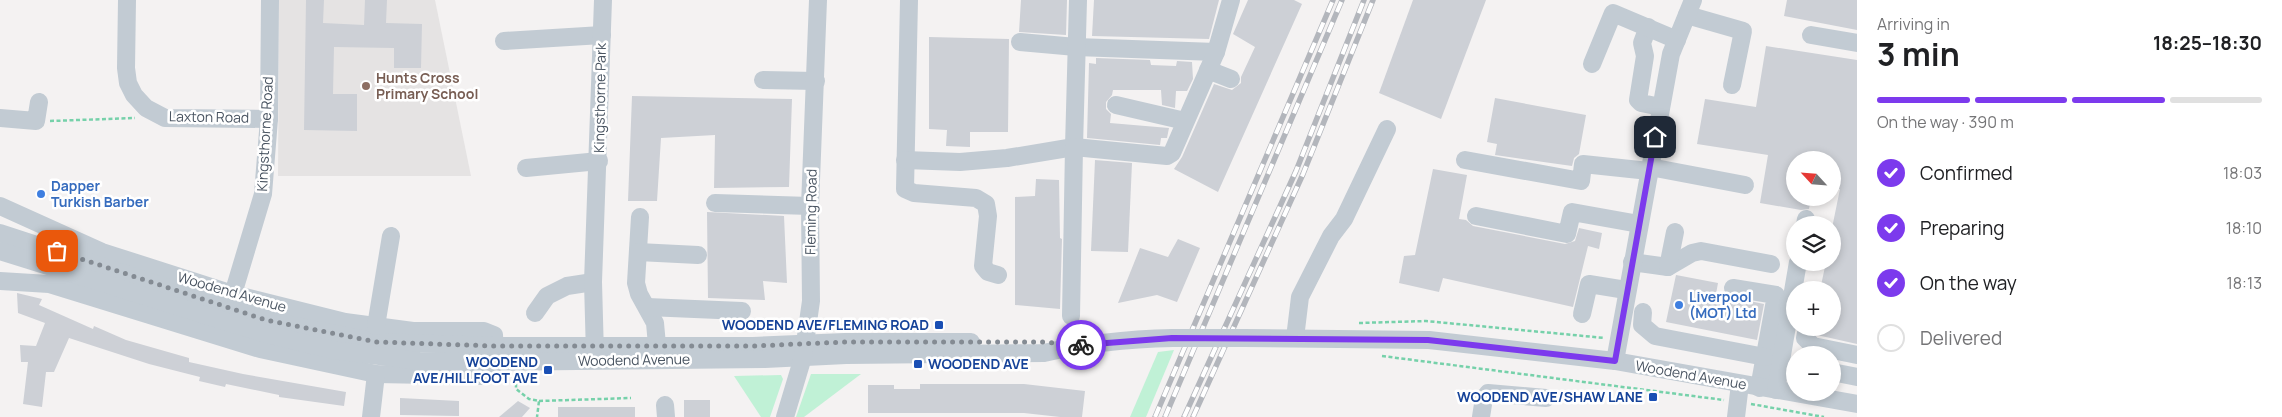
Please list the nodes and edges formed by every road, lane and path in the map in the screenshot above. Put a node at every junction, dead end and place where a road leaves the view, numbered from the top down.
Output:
1 (127, 0) edge
2 (270, 0) edge
3 (603, 0) edge
4 (818, 0) edge
5 (909, 0) edge
6 (1078, 0) edge
7 (1232, 0) edge
8 (1616, 7) edge
9 (1690, 8) edge
10 (1648, 28) junction
11 (602, 35) junction
12 (1811, 36) dead end
13 (1677, 40) junction
14 (504, 41) dead end
15 (1020, 42) dead end
16 (1857, 43) edge
17 (1076, 47) junction
18 (1216, 52) junction
19 (1592, 64) dead end
20 (1208, 70) junction
21 (816, 74) junction
22 (1231, 79) dead end
23 (763, 80) dead end
24 (1732, 85) dead end
25 (39, 102) dead end
26 (1116, 105) dead end
27 (1661, 107) junction
28 (0, 118) edge
29 (135, 118) dead end
30 (269, 119) junction
31 (36, 121) junction
32 (1185, 121) junction
33 (1387, 129) dead end
34 (1074, 147) junction
35 (905, 160) junction
36 (1465, 160) dead end
37 (598, 161) junction
38 (526, 168) dead end
39 (1649, 169) junction
40 (1745, 185) dead end
41 (715, 203) dead end
42 (0, 206) edge
43 (810, 206) junction
44 (1476, 216) dead end
45 (640, 217) dead end
46 (1639, 224) junction
47 (1675, 232) dead end
48 (0, 233) edge
49 (391, 236) dead end
50 (59, 243) junction
51 (0, 251) edge
52 (638, 252) junction
53 (698, 255) dead end
54 (0, 259) edge
55 (29, 261) junction
56 (1632, 262) junction
57 (1771, 264) dead end
58 (1668, 267) junction
59 (1796, 271) edge
60 (998, 275) dead end
61 (51, 277) junction
62 (0, 281) edge
63 (593, 282) junction
64 (1733, 288) dead end
65 (1626, 290) junction
66 (233, 294) junction
67 (647, 307) junction
68 (742, 312) dead end
69 (1643, 312) dead end
70 (535, 313) dead end
71 (1582, 314) dead end
72 (1071, 316) dead end
73 (376, 326) junction
74 (1805, 336) edge
75 (1295, 338) junction
76 (657, 345) junction
77 (805, 350) junction
78 (595, 353) junction
79 (494, 354) junction
80 (1372, 355) dead end
81 (1857, 355) edge
82 (1615, 361) junction
83 (1780, 361) edge
84 (516, 362) junction
85 (376, 374) junction
86 (1841, 374) edge
87 (1857, 377) edge
88 (1740, 384) junction
89 (1767, 389) junction
90 (632, 398) dead end
91 (1546, 398) dead end
92 (539, 401) junction
93 (1857, 404) edge
94 (1737, 410) edge
95 (371, 417) edge
96 (536, 417) edge
97 (785, 417) edge
98 (1481, 417) edge
99 (1824, 417) edge

1 - 30 street, Laxton Road
2 - 30 street, Kingsthorne Road
3 - 11 street, Kingsthorne Park
4 - 21 street, Fleming Road
5 - 35 street
6 - 17 street
7 - 18 street
8 - 10 street
8 - 19 street
9 - 13 street
9 - 24 street
10 - 13 street
10 - 27 street
11 - 14 street, Kingsthorne Park
11 - 37 street, Kingsthorne Park
12 - 16 street
13 - 27 street
15 - 17 street
17 - 18 street
17 - 34 street
18 - 20 street
20 - 22 street
20 - 32 street
21 - 23 street
21 - 43 street, Fleming Road
25 - 31 street
26 - 32 street
27 - 39 street
28 - 31 street
29 - 31 path
30 - 66 street, Kingsthorne Road
32 - 34 street
33 - 75 street
34 - 35 street
34 - 72 street
35 - 60 street
36 - 39 street
37 - 38 street, Kingsthorne Park
37 - 63 street, Kingsthorne Park
39 - 40 street
39 - 46 street
41 - 43 street
42 - 50 street, Woodend Avenue
43 - 77 street, Fleming Road
44 - 46 street
45 - 52 street
46 - 56 street
47 - 58 street
48 - 50 street, Woodend Avenue
49 - 73 street
50 - 61 street
50 - 66 street, Woodend Avenue
50 - 79 street, Woodend Avenue
51 - 55 street, Woodend Avenue
52 - 53 street
52 - 67 street
54 - 55 street
55 - 61 street, Woodend Avenue
56 - 58 street
56 - 65 street
57 - 58 street
59 - 83 street
61 - 62 street
61 - 79 street, Woodend Avenue
61 - 85 street, Woodend Avenue
63 - 70 street
63 - 78 street, Kingsthorne Park
64 - 83 street
65 - 71 street
65 - 82 street
66 - 73 street, Woodend Avenue
67 - 68 street
67 - 76 street
69 - 83 street
73 - 79 street, Woodend Avenue
74 - 81 street
75 - 77 street, Woodend Avenue, bridge
75 - 82 street, Woodend Avenue
76 - 77 street, Woodend Avenue
76 - 78 street, Woodend Avenue
77 - 78 street, Woodend Avenue
77 - 97 street, Fleming Road
78 - 79 street, Woodend Avenue
78 - 84 street, Woodend Avenue
79 - 84 street, Woodend Avenue
79 - 85 street, Woodend Avenue
80 - 94 path
82 - 88 street, Woodend Avenue
83 - 89 street
84 - 92 path
85 - 95 street
86 - 87 street
88 - 89 street, Woodend Avenue
88 - 94 street
89 - 93 street, Woodend Avenue
90 - 92 path
91 - 98 street
92 - 96 path
94 - 99 path

